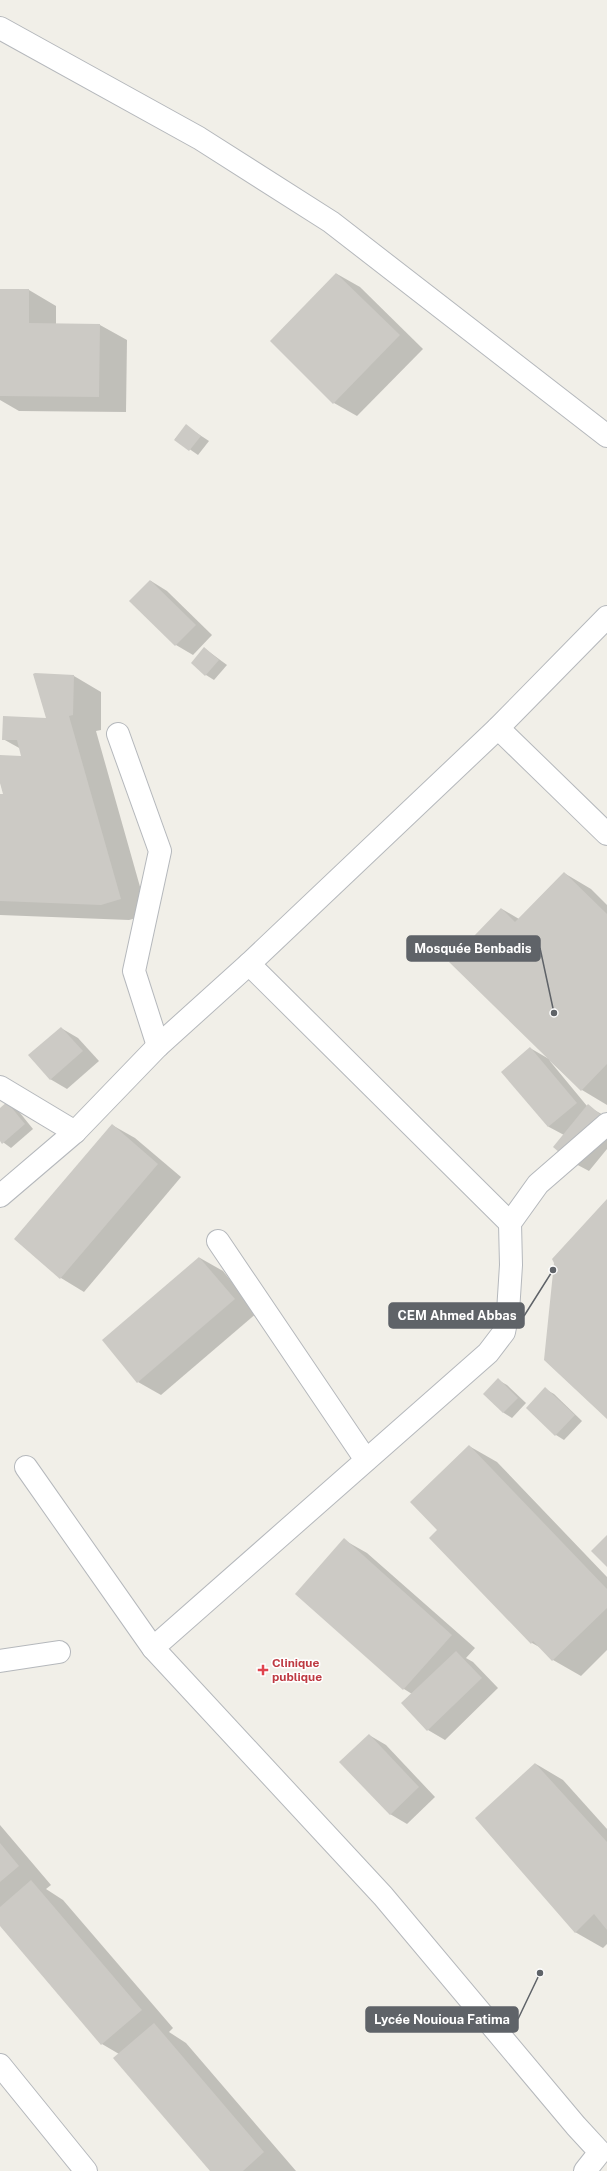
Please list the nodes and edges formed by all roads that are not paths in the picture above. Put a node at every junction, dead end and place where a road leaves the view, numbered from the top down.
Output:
1 (0, 28) edge
2 (607, 436) edge
3 (607, 617) edge
4 (498, 728) junction
5 (118, 734) dead end
6 (607, 834) edge
7 (249, 964) junction
8 (158, 1046) junction
9 (0, 1087) edge
10 (607, 1124) edge
11 (75, 1132) junction
12 (0, 1196) edge
13 (510, 1223) junction
14 (218, 1241) dead end
15 (366, 1460) junction
16 (26, 1467) dead end
17 (153, 1648) junction
18 (59, 1652) dead end
19 (0, 1661) edge
20 (0, 2065) edge
21 (604, 2148) edge
22 (86, 2171) edge
23 (584, 2171) edge

1 - 2 street
3 - 4 street
4 - 6 street
4 - 7 street
5 - 8 street
7 - 8 street
7 - 13 street
8 - 11 street
9 - 11 street
10 - 13 street
11 - 12 street
13 - 15 street
14 - 15 street
15 - 17 street
16 - 17 street
17 - 21 street
18 - 19 street
20 - 22 street
21 - 23 street

